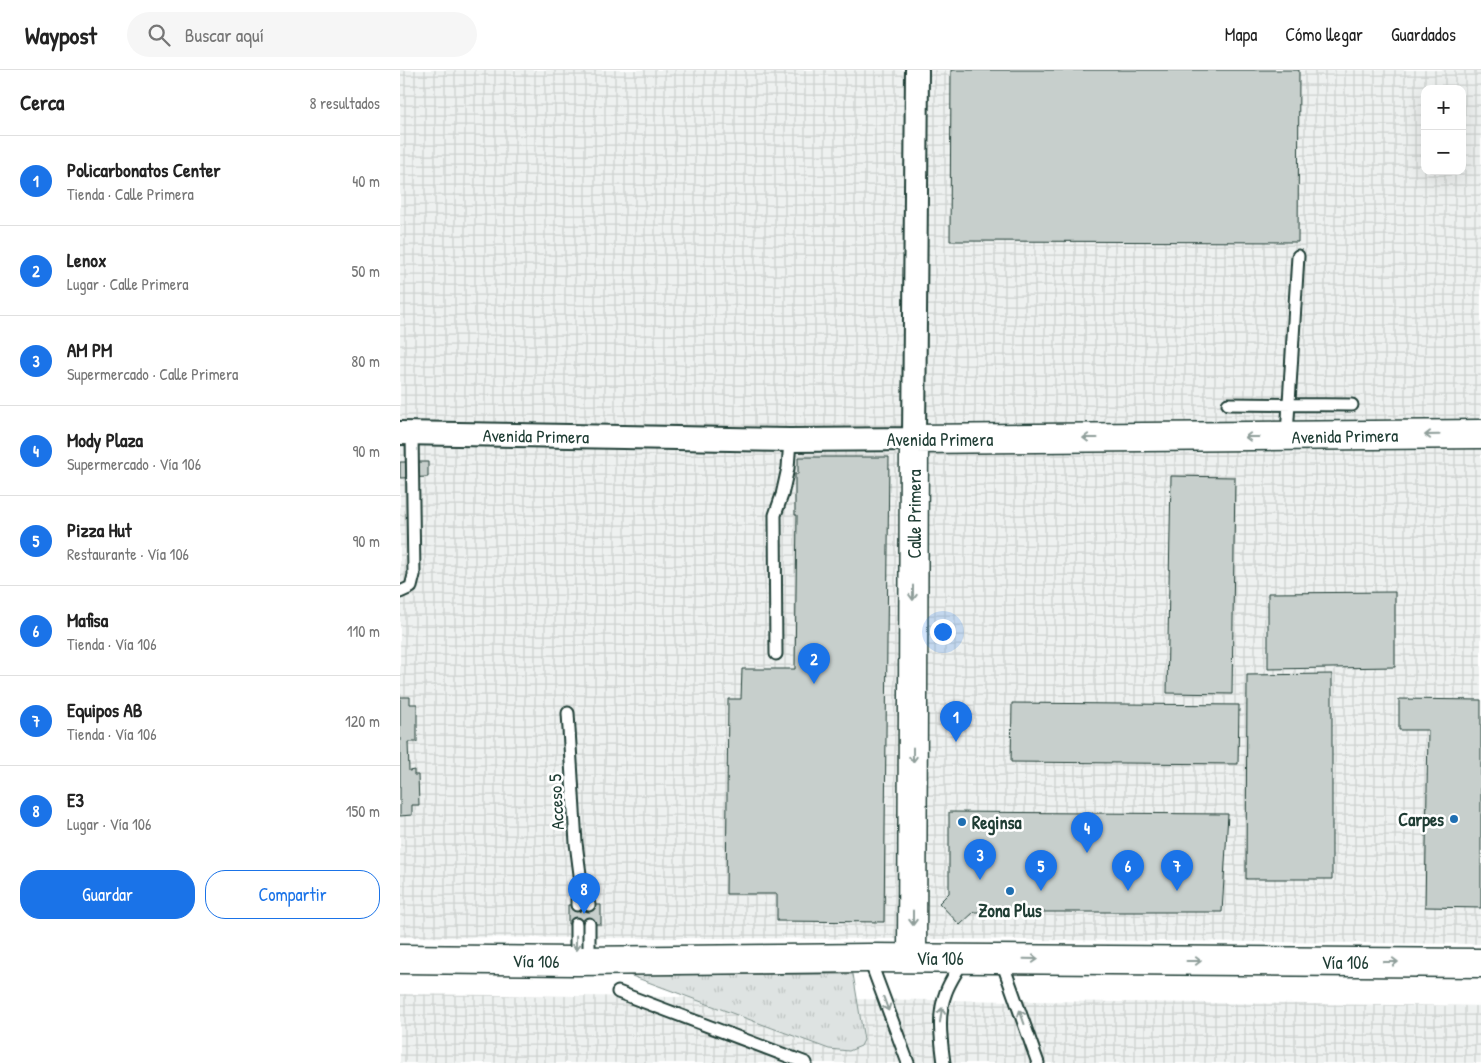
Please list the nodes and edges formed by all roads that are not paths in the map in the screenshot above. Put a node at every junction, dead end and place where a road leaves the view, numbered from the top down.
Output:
1 (917, 70) edge
2 (1298, 256) dead end
3 (1228, 404) dead end
4 (1290, 404) junction
5 (1352, 405) dead end
6 (406, 434) edge
7 (1481, 434) edge
8 (1287, 437) junction
9 (914, 439) junction
10 (790, 440) junction
11 (400, 592) edge
12 (776, 654) dead end
13 (568, 713) dead end
14 (582, 890) junction
15 (577, 905) dead end
16 (589, 905) dead end
17 (576, 924) dead end
18 (589, 924) dead end
19 (869, 958) junction
20 (912, 958) junction
21 (964, 958) junction
22 (400, 959) edge
23 (1001, 959) junction
24 (583, 961) junction
25 (1481, 963) edge
26 (618, 992) dead end
27 (806, 1063) edge
28 (908, 1063) edge
29 (944, 1063) edge
30 (1038, 1063) edge

1 - 9 street, Calle Primera
2 - 4 lane
3 - 4 lane
4 - 5 lane
4 - 8 lane
6 - 10 street, Avenida Primera
6 - 11 lane
7 -> 8 street, Avenida Primera
8 -> 9 street, Avenida Primera
9 - 10 street, Avenida Primera
9 -> 20 street, Calle Primera
10 - 12 lane
13 - 14 lane, Acceso 5
14 - 15 lane, Acceso 5
14 - 16 lane, Acceso 5
17 -> 24 lane
18 - 24 lane
19 - 20 street, Vía 106
19 - 24 street, Vía 106
19 -> 28 lane
20 - 21 street, Vía 106
21 - 23 street, Vía 106
29 -> 21 lane
22 - 24 street, Vía 106
23 -> 25 street, Vía 106
30 -> 23 lane
26 - 27 lane

